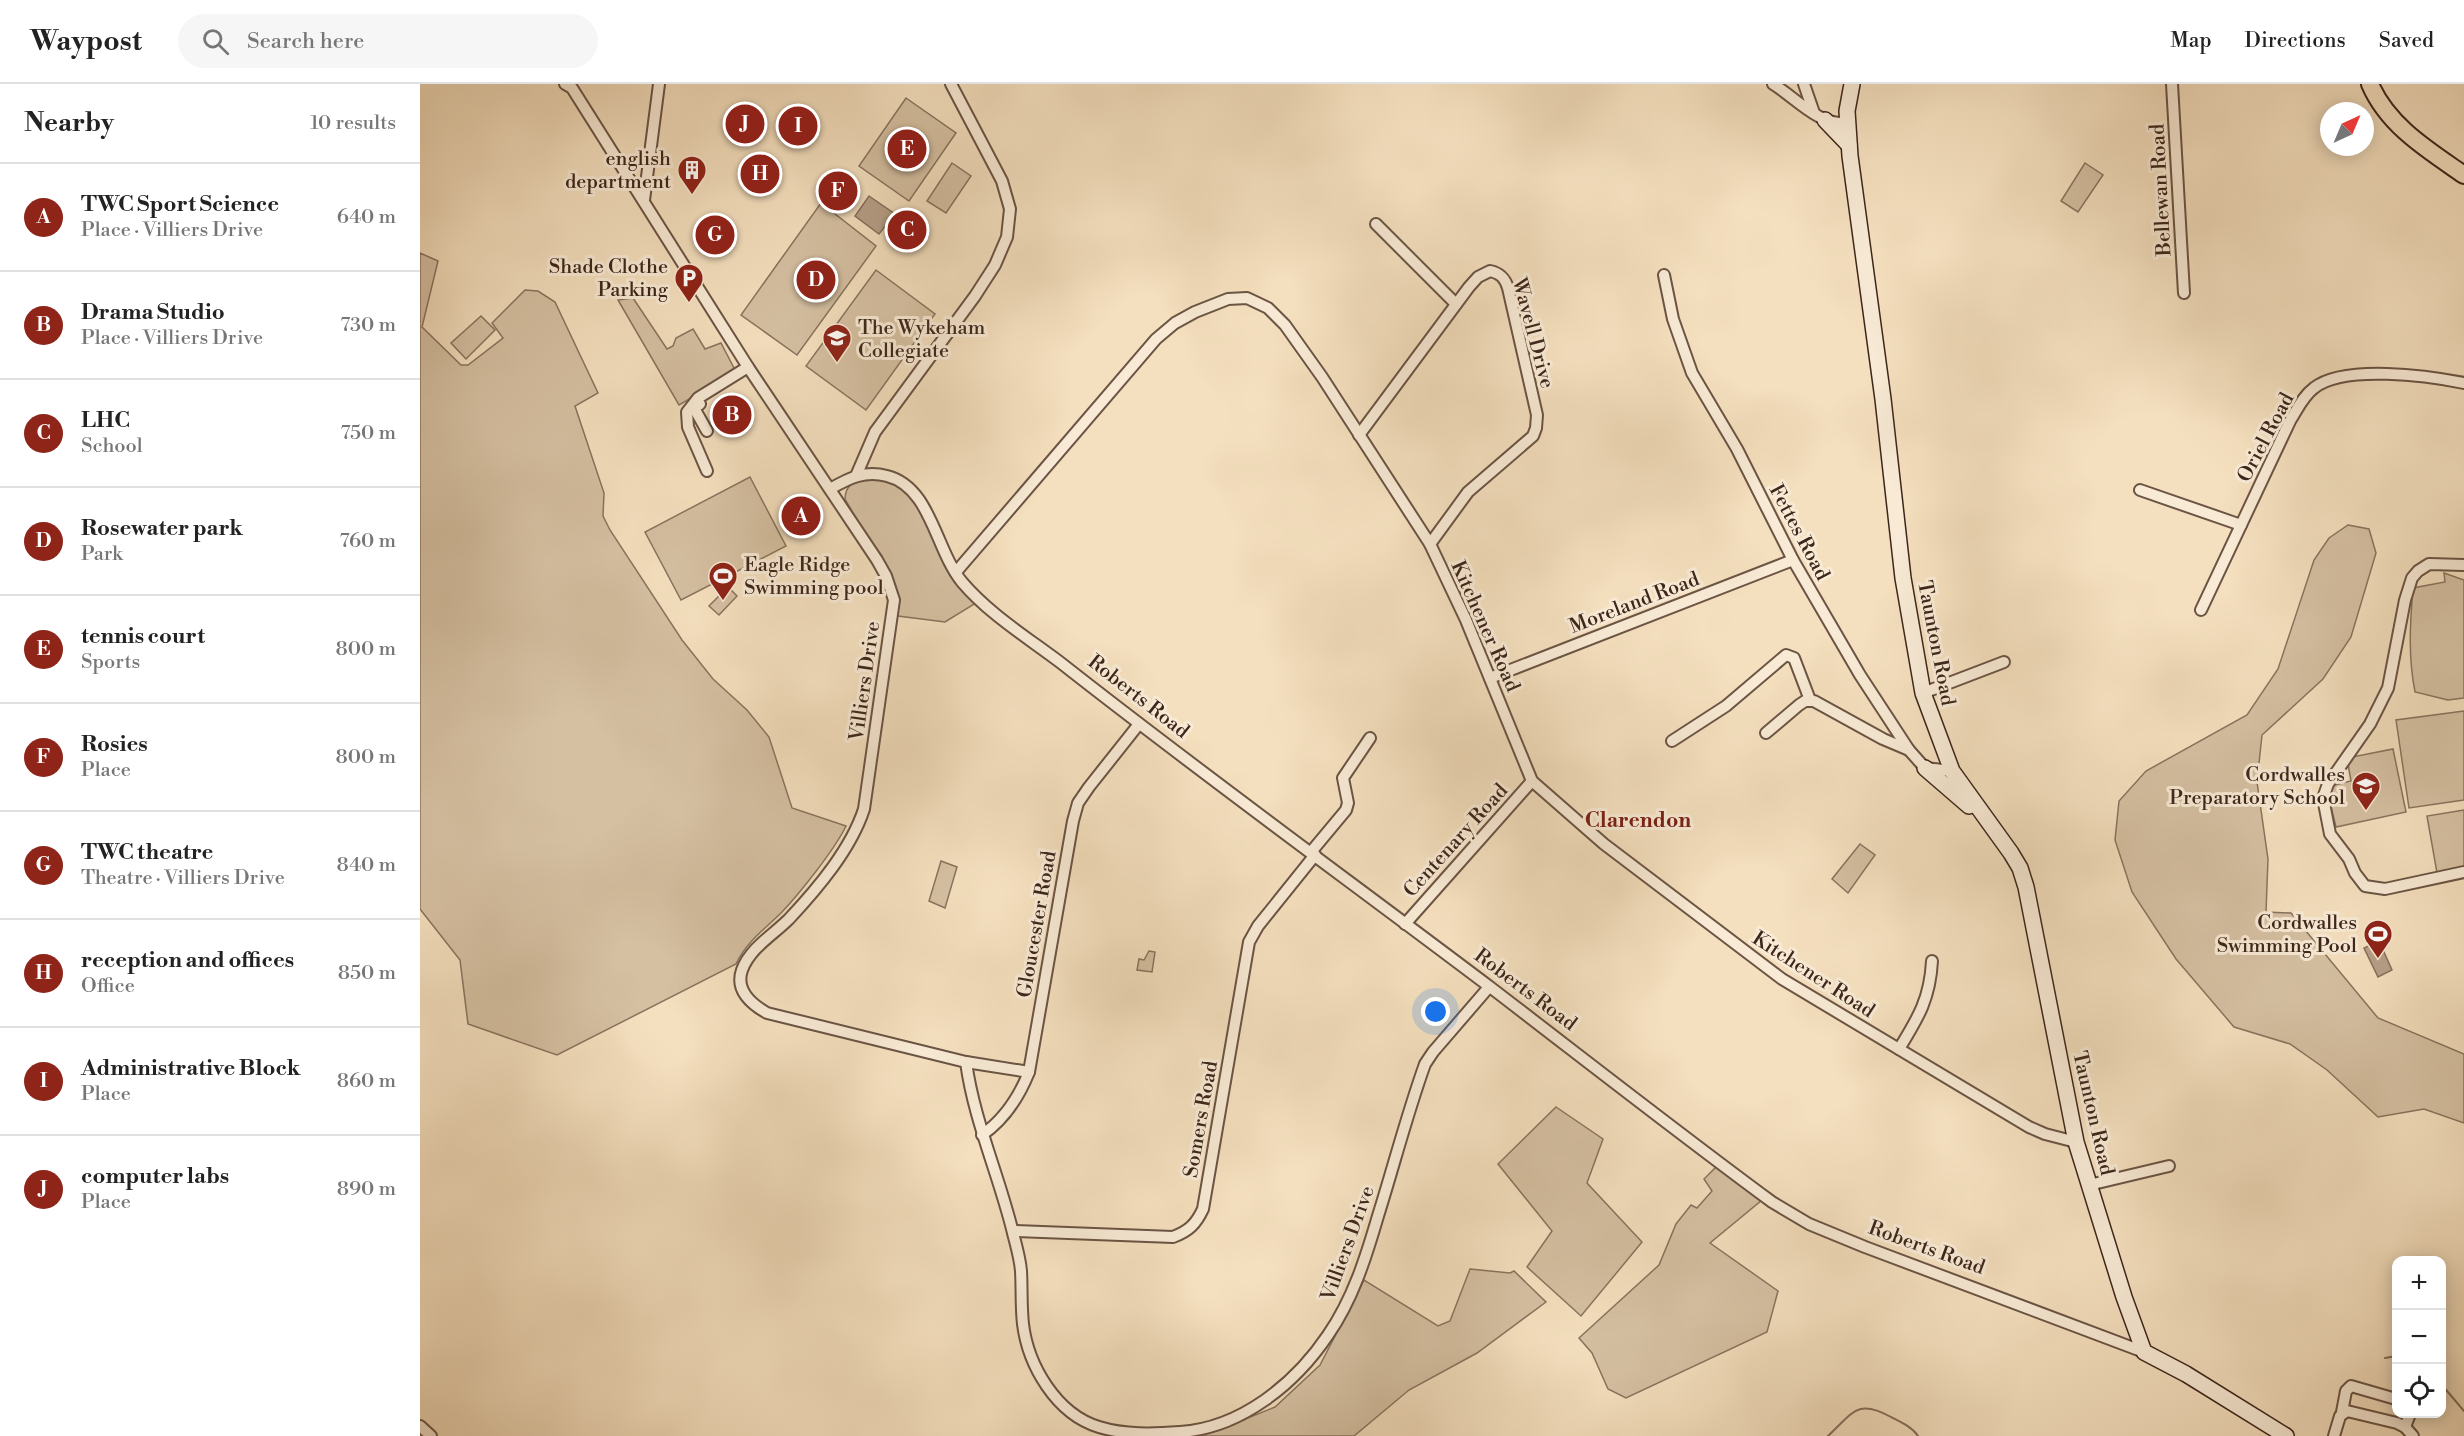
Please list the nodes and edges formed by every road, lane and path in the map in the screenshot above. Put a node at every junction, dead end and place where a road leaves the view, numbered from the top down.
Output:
1 (565, 84) edge
2 (659, 84) edge
3 (951, 84) edge
4 (1773, 84) edge
5 (1804, 84) edge
6 (1852, 84) edge
7 (2172, 84) edge
8 (2370, 84) edge
9 (1820, 117) junction
10 (1846, 123) junction
11 (1848, 145) junction
12 (2437, 159) junction
13 (2464, 175) edge
14 (2464, 187) edge
15 (644, 200) junction
16 (1376, 225) dead end
17 (1664, 274) dead end
18 (2184, 293) dead end
19 (1456, 304) junction
20 (750, 370) junction
21 (2464, 383) edge
22 (707, 431) dead end
23 (1359, 435) junction
24 (707, 471) dead end
25 (856, 476) junction
26 (830, 489) junction
27 (2140, 490) dead end
28 (2241, 525) junction
29 (1430, 544) junction
30 (1793, 560) junction
31 (2464, 565) edge
32 (956, 573) junction
33 (2201, 610) dead end
34 (2004, 662) dead end
35 (1490, 678) junction
36 (1923, 693) junction
37 (1810, 700) junction
38 (1138, 724) junction
39 (1766, 734) dead end
40 (1370, 738) dead end
41 (1672, 741) dead end
42 (1910, 750) junction
43 (1925, 768) junction
44 (1952, 771) junction
45 (1532, 781) junction
46 (1982, 814) junction
47 (1313, 854) junction
48 (2464, 872) edge
49 (1405, 924) junction
50 (1932, 961) dead end
51 (1490, 987) junction
52 (1899, 1049) junction
53 (966, 1062) junction
54 (1029, 1072) junction
55 (982, 1135) junction
56 (2076, 1142) junction
57 (2169, 1166) dead end
58 (2089, 1185) junction
59 (1013, 1231) junction
60 (2144, 1352) junction
61 (2392, 1398) edge
62 (2342, 1412) junction
63 (420, 1426) edge
64 (2409, 1432) edge
65 (431, 1436) edge
66 (2286, 1436) edge
67 (2334, 1436) edge

1 - 15 street, Villiers Drive
2 - 15 street
3 - 25 street
4 - 9 street
5 - 9 street
6 - 10 street, Taunton Road
7 - 18 street, Bellewan Road
8 - 12 main road
9 - 10 street
9 - 11 street
10 - 11 street, Taunton Road
11 - 36 street, Taunton Road
12 - 13 main road
12 - 14 main road
15 - 20 street, Villiers Drive
16 - 19 street
17 - 30 street, Fettes Road
19 - 23 street, Wavell Drive
19 - 29 street, Wavell Drive
20 - 22 street
20 - 24 street
20 - 26 street, Villiers Drive
21 - 28 street, Oriel Road
23 - 29 street, Kitchener Road
23 - 32 street, Kitchener Road
25 - 26 street, Roberts Road
25 - 32 street, Roberts Road
26 - 53 street, Villiers Drive
27 - 28 street
28 - 33 street, Oriel Road
29 - 35 street, Kitchener Road
30 - 35 street, Moreland Road
30 - 42 street, Fettes Road
31 - 48 street
32 - 38 street, Roberts Road
34 - 36 street
35 - 45 street, Kitchener Road
36 - 44 street, Taunton Road
37 - 39 street
37 - 41 street
37 - 42 street
38 - 47 street, Roberts Road
38 - 54 street, Gloucester Road
40 - 47 street, Somers Road
42 - 43 street, Fettes Road
43 - 44 street
43 - 46 street
44 - 46 street, Taunton Road
45 - 49 street, Centenary Road
45 - 52 street, Kitchener Road
46 - 56 street, Taunton Road
47 - 49 street, Roberts Road
47 - 59 street, Somers Road
49 - 51 street, Roberts Road
50 - 52 street
51 - 59 street, Villiers Drive
51 - 60 street, Roberts Road
52 - 56 street, Kitchener Road
53 - 54 street, Villiers Drive
53 - 55 street, Villiers Drive
54 - 55 street, Gloucester Road
55 - 59 street, Villiers Drive
56 - 58 street, Taunton Road
57 - 58 street
58 - 60 street, Taunton Road
60 - 66 street, Roberts Road
61 - 62 street
62 - 64 street
62 - 67 street
63 - 65 street

